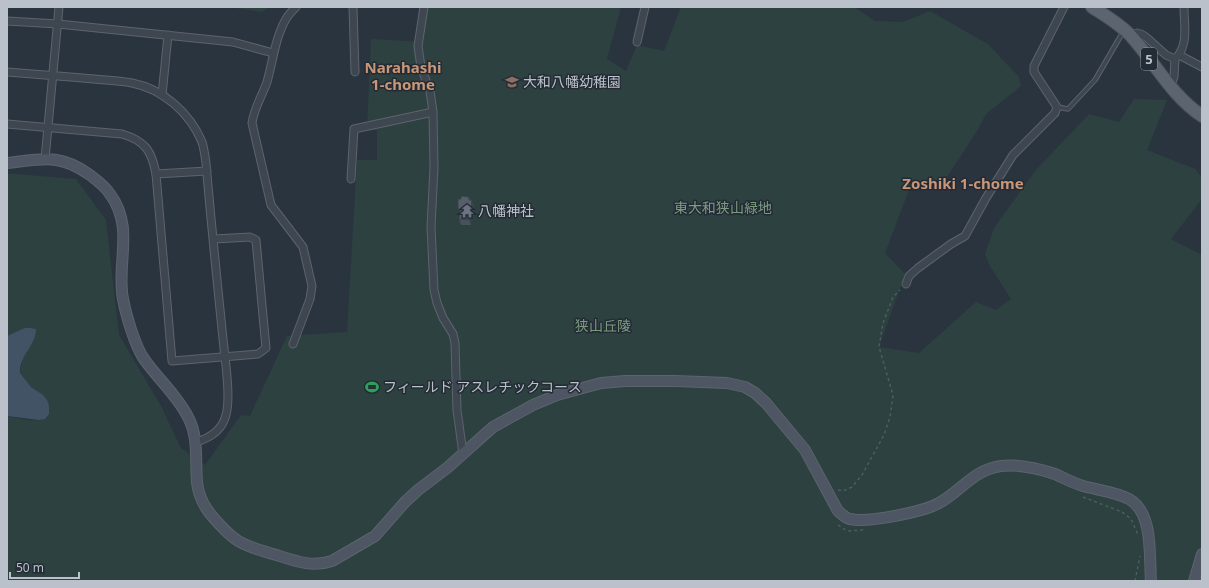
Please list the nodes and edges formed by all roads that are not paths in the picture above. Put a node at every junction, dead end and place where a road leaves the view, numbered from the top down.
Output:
1 (59, 7) edge
2 (296, 7) edge
3 (353, 7) edge
4 (424, 7) edge
5 (645, 7) edge
6 (1064, 7) edge
7 (1092, 7) edge
8 (1184, 7) edge
9 (7, 20) edge
10 (58, 24) junction
11 (1128, 32) junction
12 (168, 35) junction
13 (637, 42) dead end
14 (273, 53) junction
15 (1177, 57) junction
16 (1202, 68) edge
17 (7, 72) edge
18 (355, 72) dead end
19 (54, 76) junction
20 (1170, 87) junction
21 (162, 95) junction
22 (1057, 107) junction
23 (433, 112) junction
24 (1202, 116) edge
25 (7, 124) edge
26 (48, 128) junction
27 (45, 159) junction
28 (7, 163) edge
29 (207, 171) junction
30 (156, 174) junction
31 (351, 179) dead end
32 (214, 239) junction
33 (906, 284) road end
34 (293, 344) dead end
35 (224, 357) junction
36 (196, 442) junction
37 (463, 454) junction
38 (1202, 554) edge
39 (1151, 581) edge
40 (1194, 581) edge

1 - 10 street
2 - 14 street
3 - 18 street
4 - 23 street
5 - 13 street
6 - 22 street
7 - 11 main road, 5
8 - 15 street
9 - 10 street
10 - 12 street
10 - 19 street
11 - 15 street
11 - 20 main road, 5
11 - 22 lane
12 - 14 street
12 - 21 street
14 - 34 street
15 - 16 street
15 - 20 street
17 - 19 street
19 - 21 street
19 - 26 street
20 - 24 main road, 5
21 - 29 street
22 - 33 street
23 - 31 street
23 - 37 street
25 - 26 street
26 - 27 street
26 - 30 street
27 - 28 street
27 - 36 street
29 - 30 street
29 - 32 street
30 - 35 street
32 - 35 street
32 - 35 street
35 - 36 street
36 - 37 street
37 - 39 street
38 - 40 street

